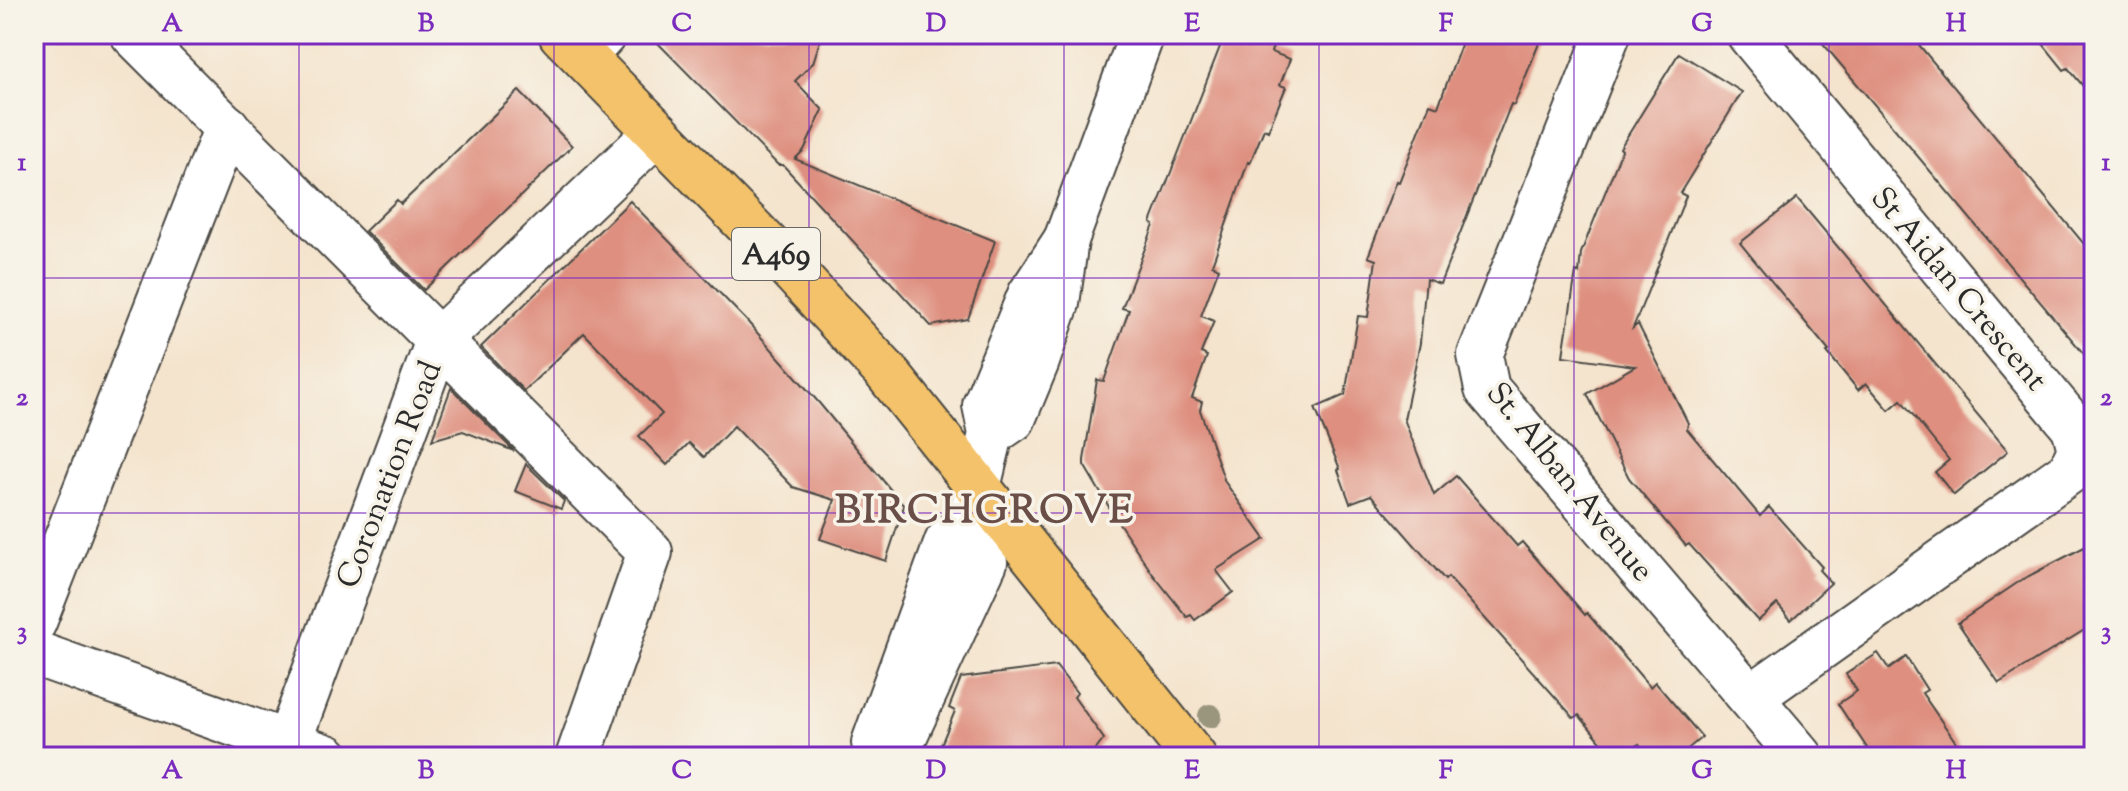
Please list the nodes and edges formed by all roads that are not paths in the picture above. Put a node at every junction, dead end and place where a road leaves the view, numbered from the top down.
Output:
1 (133, 34) edge
2 (1142, 34) edge
3 (1608, 34) edge
4 (1749, 34) edge
5 (583, 41) edge
6 (227, 127) junction
7 (657, 132) junction
8 (438, 341) junction
9 (974, 502) junction
10 (34, 622) edge
11 (34, 653) edge
12 (1751, 697) junction
13 (299, 752) edge
14 (578, 757) edge
15 (869, 757) edge
16 (895, 757) edge
17 (1194, 757) edge
18 (1801, 757) edge

1 - 6 street
2 - 9 street
3 - 12 street, St. Alban Avenue
4 - 12 street, St Aidan Crescent
5 - 7 main road, A469
6 - 8 street
6 - 10 street
7 - 8 street, Coronation Road
7 - 9 main road, A469
8 - 13 street, Coronation Road
8 - 14 street
9 - 15 street
9 - 16 street
9 - 17 main road, A469
11 - 13 street
12 - 18 street, St. Alban Avenue

